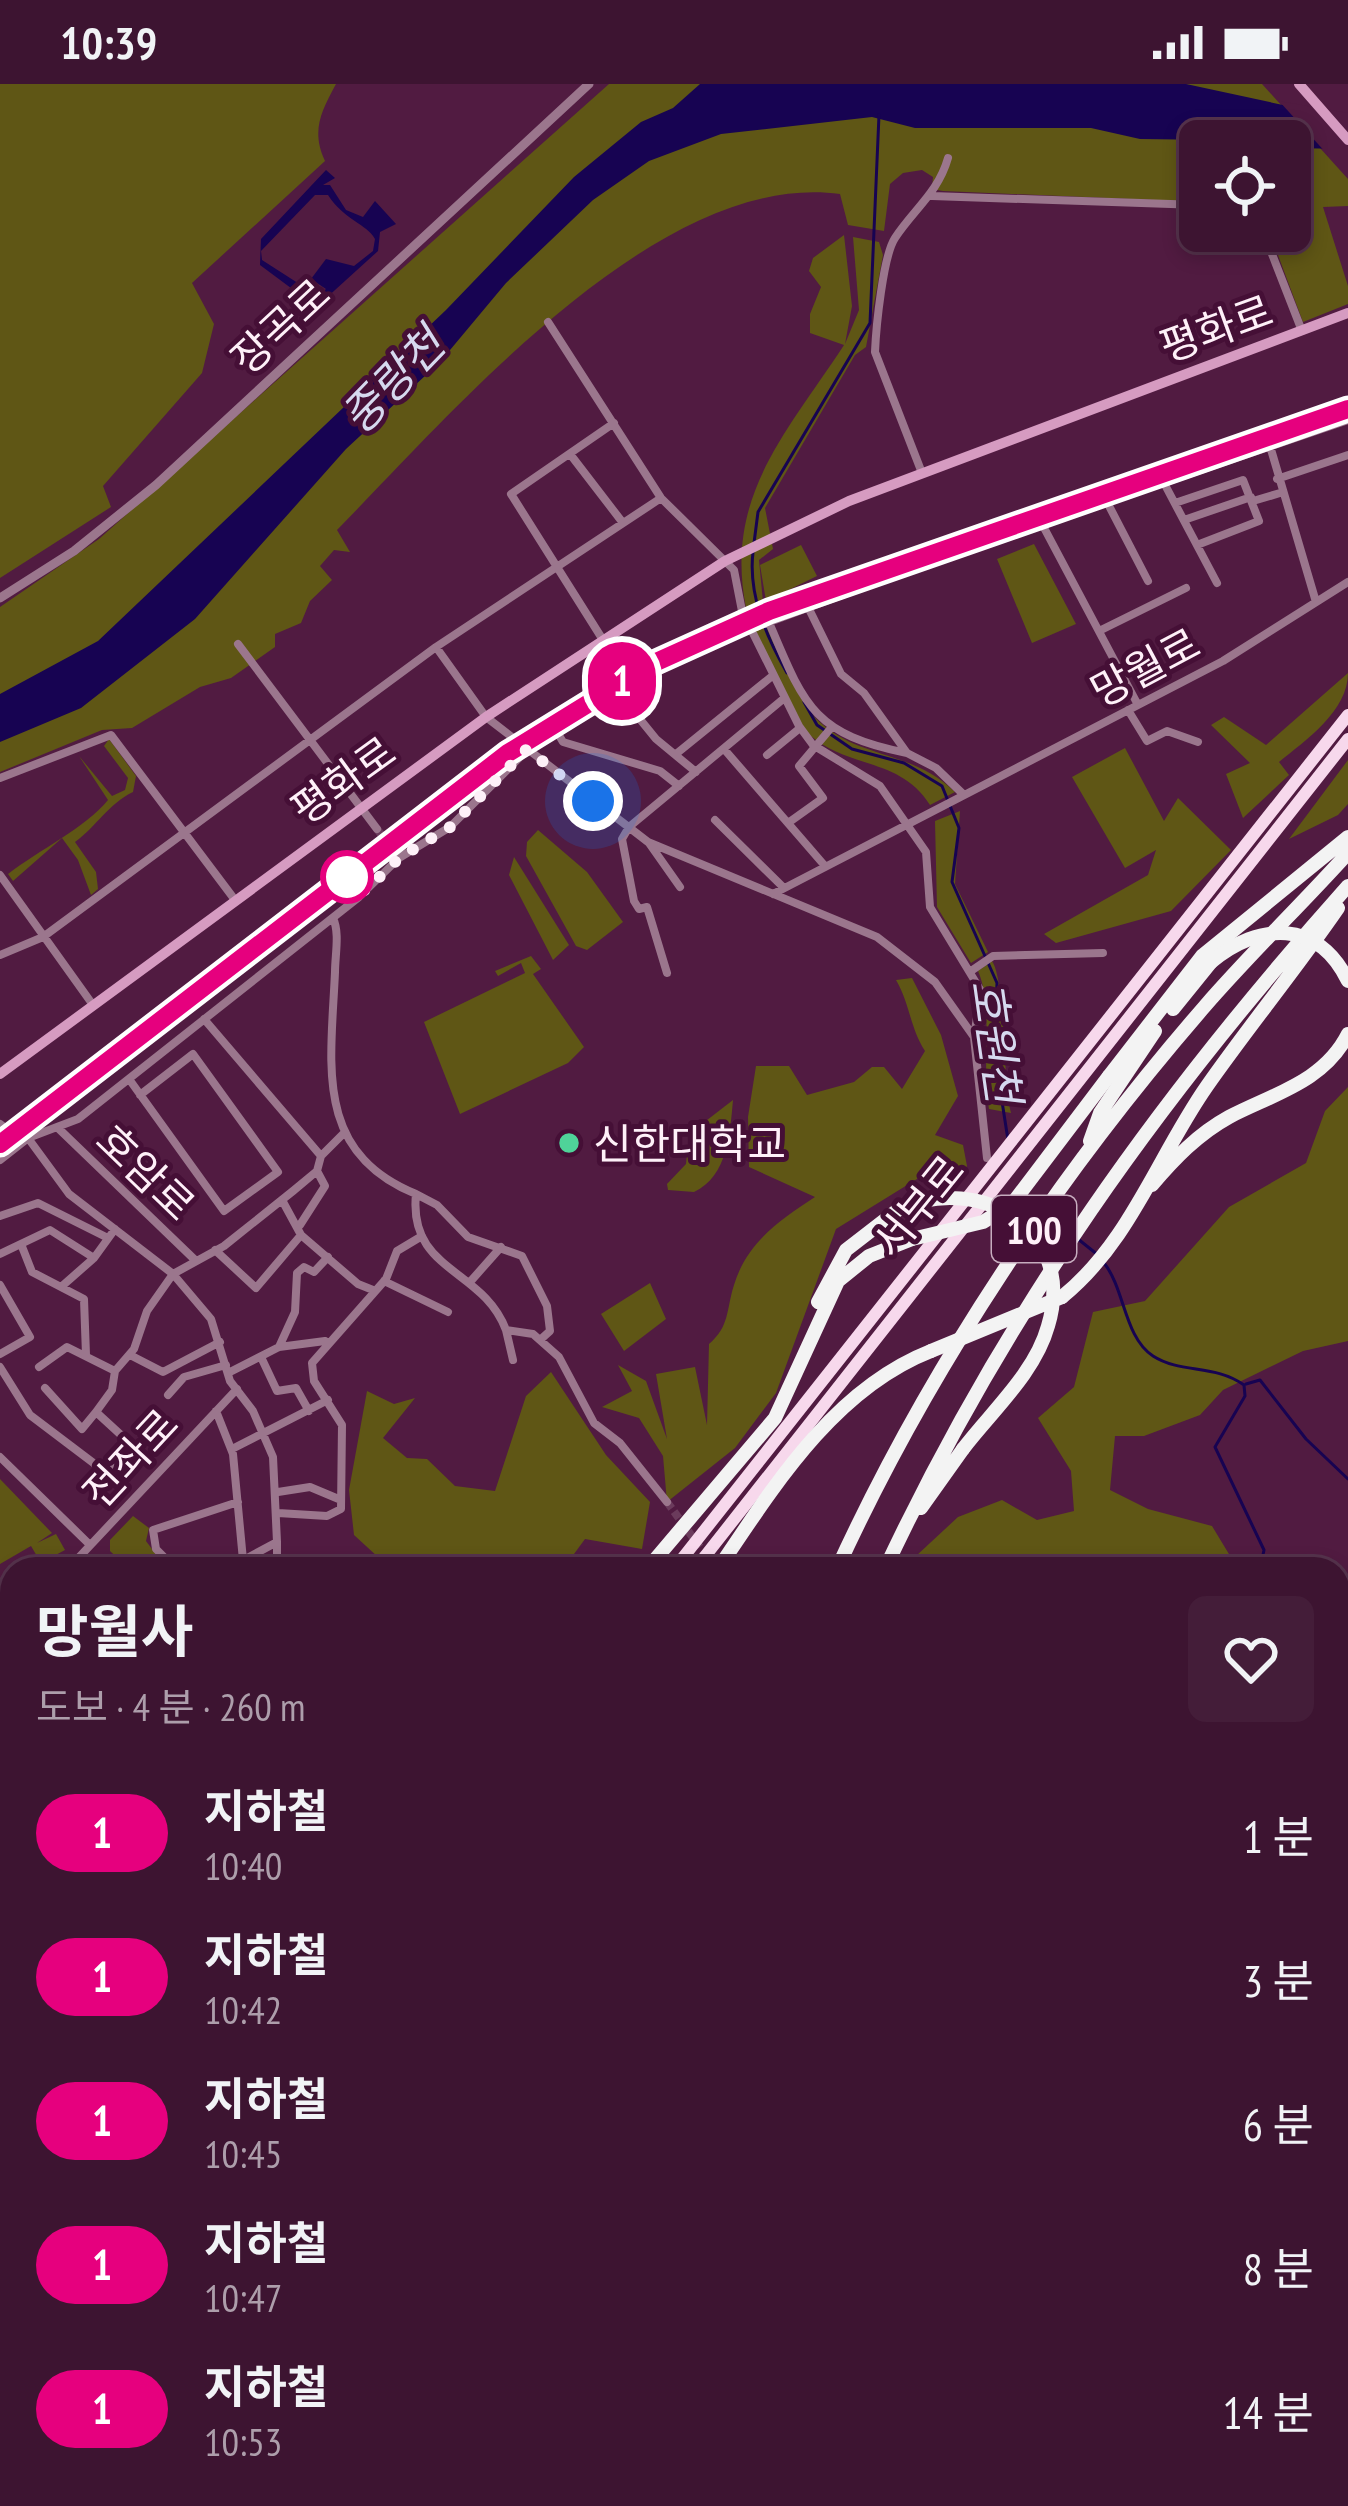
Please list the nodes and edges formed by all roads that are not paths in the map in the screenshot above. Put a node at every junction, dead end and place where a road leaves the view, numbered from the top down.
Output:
1 (589, 84) edge
2 (1299, 84) edge
3 (1348, 140) edge
4 (948, 158) dead end
5 (932, 196) junction
6 (1179, 204) edge
7 (1271, 252) edge
8 (1348, 313) edge
9 (548, 322) dead end
10 (1302, 331) junction
11 (1348, 420) edge
12 (614, 423) junction
13 (1270, 446) junction
14 (570, 454) junction
15 (1348, 454) edge
16 (922, 473) junction
17 (1277, 478) junction
18 (1164, 483) junction
19 (1280, 493) junction
20 (661, 498) junction
21 (1251, 499) junction
22 (1107, 502) junction
23 (1174, 503) junction
24 (1184, 520) junction
25 (623, 523) junction
26 (1042, 524) junction
27 (1197, 544) junction
28 (730, 558) junction
29 (557, 566) junction
30 (1148, 581) dead end
31 (1217, 583) dead end
32 (1348, 583) edge
33 (1186, 587) dead end
34 (0, 598) edge
35 (1316, 602) junction
36 (807, 607) junction
37 (766, 621) junction
38 (749, 627) junction
39 (1099, 631) junction
40 (603, 640) junction
41 (238, 644) dead end
42 (436, 647) junction
43 (771, 677) junction
44 (617, 691) junction
45 (782, 700) junction
46 (1138, 705) junction
47 (1128, 710) junction
48 (1348, 715) edge
49 (486, 717) junction
50 (554, 727) junction
51 (800, 728) junction
52 (830, 728) junction
53 (309, 738) junction
54 (1348, 739) edge
55 (1198, 742) dead end
56 (817, 748) junction
57 (527, 749) junction
58 (724, 749) junction
59 (907, 753) junction
60 (676, 754) junction
61 (767, 755) dead end
62 (697, 772) junction
63 (0, 778) edge
64 (679, 786) junction
65 (964, 795) junction
66 (362, 806) junction
67 (715, 820) dead end
68 (788, 823) junction
69 (906, 825) junction
70 (629, 827) junction
71 (377, 829) tunnel mouth
72 (183, 831) junction
73 (1348, 837) edge
74 (648, 842) junction
75 (1348, 853) edge
76 (825, 867) junction
77 (0, 874) edge
78 (680, 887) dead end
79 (784, 888) junction
80 (1348, 890) edge
81 (772, 894) junction
82 (235, 900) junction
83 (333, 917) junction
84 (43, 937) junction
85 (1103, 953) dead end
86 (0, 955) edge
87 (971, 971) junction
88 (667, 973) dead end
89 (1348, 981) edge
90 (93, 1006) junction
91 (204, 1019) junction
92 (1348, 1034) edge
93 (974, 1037) junction
94 (0, 1074) edge
95 (1076, 1076) junction
96 (129, 1079) junction
97 (140, 1095) junction
98 (0, 1124) edge
99 (58, 1128) junction
100 (345, 1132) junction
101 (25, 1140) junction
102 (321, 1156) junction
103 (987, 1158) dead end
104 (1084, 1159) junction
105 (0, 1160) edge
106 (317, 1171) junction
107 (1154, 1176) junction
108 (416, 1194) junction
109 (282, 1200) junction
110 (0, 1216) edge
111 (116, 1229) junction
112 (300, 1230) junction
113 (422, 1236) junction
114 (108, 1238) junction
115 (21, 1244) junction
116 (501, 1247) junction
117 (215, 1250) junction
118 (0, 1254) edge
119 (328, 1257) junction
120 (94, 1258) junction
121 (194, 1259) junction
122 (173, 1274) junction
123 (384, 1281) junction
124 (470, 1282) junction
125 (0, 1285) edge
126 (61, 1287) junction
127 (373, 1290) junction
128 (448, 1312) dead end
129 (506, 1330) junction
130 (327, 1340) junction
131 (540, 1340) junction
132 (220, 1342) junction
133 (279, 1347) junction
134 (0, 1354) edge
135 (86, 1354) junction
136 (130, 1355) junction
137 (261, 1357) junction
138 (513, 1360) dead end
139 (802, 1362) junction
140 (0, 1367) edge
141 (39, 1367) dead end
142 (227, 1369) junction
143 (115, 1372) junction
144 (45, 1388) dead end
145 (237, 1389) junction
146 (168, 1395) dead end
147 (328, 1400) junction
148 (215, 1411) junction
149 (309, 1411) junction
150 (96, 1412) junction
151 (265, 1435) junction
152 (232, 1450) junction
153 (0, 1457) edge
154 (278, 1492) junction
155 (341, 1500) junction
156 (238, 1502) junction
157 (667, 1502) tunnel mouth
158 (278, 1513) junction
159 (900, 1537) junction
160 (277, 1542) junction
161 (89, 1545) junction
162 (78, 1557) edge
163 (164, 1557) edge
164 (243, 1557) edge
165 (249, 1557) edge
166 (278, 1557) edge
167 (657, 1557) edge
168 (683, 1557) edge
169 (704, 1557) edge
170 (727, 1557) edge
171 (843, 1557) edge
172 (891, 1557) edge

1 - 34 street, 장곡로
2 - 3 main road
4 - 5 street
5 - 6 street
5 - 16 street
7 - 10 street
8 - 10 main road, 평화로
9 - 12 street
10 - 16 main road, 평화로
11 - 13 street
12 - 14 street
12 - 20 street
13 - 17 street
13 - 18 street
14 - 25 street
14 - 29 street
15 - 17 street
16 - 28 main road, 평화로
17 - 19 street
18 - 22 street
18 - 23 street
19 - 21 street
19 - 35 street
20 - 25 street
20 - 28 street
21 - 23 street
21 - 24 street
21 - 27 street
22 - 26 street
22 - 30 street
23 - 24 street
24 - 27 street
25 - 29 street
26 - 36 street
26 - 39 street
27 - 31 street
28 - 38 street
28 - 40 main road, 평화로
29 - 40 street
29 - 42 street
32 - 35 street, 망월로
33 - 39 street
35 - 46 street, 망월로
36 - 37 street
36 - 59 street
37 - 38 street, 호암로
37 - 52 street
38 - 43 street
38 - 44 street, 호암로
39 - 46 street
40 - 49 main road, 평화로
41 - 53 street
42 - 49 street
42 - 53 street
43 - 45 street
43 - 60 street
44 - 50 street, 호암로
44 - 60 street
45 - 51 street
45 - 58 street
46 - 47 street, 망월로
47 - 55 street
47 - 65 street, 망월로
48 - 95 highway, 서부로
49 - 57 street
49 - 66 main road, 평화로
50 - 57 street, 호암로
50 - 64 street
51 - 56 street
51 - 61 street
52 - 56 street
52 - 59 street
53 - 66 street
53 - 72 street
54 - 95 highway, 서부로
56 - 68 street
56 - 69 street
57 - 70 street
57 - 83 street, 호암로
58 - 62 street
58 - 68 street
59 - 65 street
60 - 62 street
62 - 64 street
63 - 72 street
64 - 70 street
65 - 69 street, 망월로
66 - 71 street
66 - 82 main road, 평화로
67 - 79 street
68 - 76 street
69 - 76 street
69 - 87 street
70 - 74 street
70 - 88 street
72 - 82 street
72 - 84 street
73 - 139 highway, bridge
74 - 78 street
74 - 81 street
75 - 104 highway, 100
76 - 79 street
77 - 84 street
79 - 81 street
80 - 107 highway
80 - 159 highway, 100, bridge
81 - 93 street
82 - 90 main road, 평화로
83 - 91 street, 호암로
83 - 100 street
84 - 86 street
84 - 90 street
85 - 87 street
87 - 93 street
89 - 104 highway, bridge
90 - 94 main road, 평화로
91 - 96 street, 호암로
91 - 102 street
92 - 107 highway
93 - 103 street
95 - 168 highway, 서부로
95 - 169 highway, 서부로
96 - 97 street
96 - 99 street, 호암로
97 - 97 street
98 - 101 street
99 - 101 street, 호암로
99 - 121 street, 호암로
100 - 102 street
100 - 108 street
101 - 105 street, 호암로
101 - 111 street
102 - 106 street
104 - 171 highway, 100, bridge
106 - 109 street
106 - 112 street
107 - 170 highway, bridge
108 - 113 street
108 - 116 street
109 - 112 street
109 - 117 street
110 - 114 street
111 - 114 street
111 - 122 street
112 - 117 street
112 - 119 street
113 - 123 street
113 - 124 street
114 - 120 street
115 - 118 street
115 - 120 street
115 - 126 street
116 - 124 street
116 - 131 street
117 - 121 street
119 - 127 street
119 - 133 street
120 - 126 street
121 - 122 street
122 - 132 street
122 - 136 street
123 - 127 street
123 - 128 street
124 - 129 street
125 - 134 street
126 - 135 street
127 - 130 street
129 - 131 street
129 - 138 street
130 - 133 street
130 - 147 street
131 - 157 street
132 - 136 street
132 - 142 street
133 - 137 street
135 - 141 street
135 - 143 street
136 - 143 street
137 - 142 street
137 - 149 street
139 - 159 highway, bridge
139 - 167 highway
140 - 150 street
142 - 145 street
142 - 146 street
143 - 150 street
144 - 150 street
145 - 148 street, 전좌로
145 - 151 street
147 - 149 street
147 - 155 street
148 - 152 street
148 - 161 street, 전좌로
149 - 151 street
151 - 152 street
151 - 154 street
152 - 156 street
153 - 161 street
154 - 155 street
154 - 158 street
155 - 158 street
156 - 163 street
156 - 164 street
158 - 160 street
159 - 172 highway, 100
160 - 165 street
160 - 166 street
161 - 162 street, 전좌로

